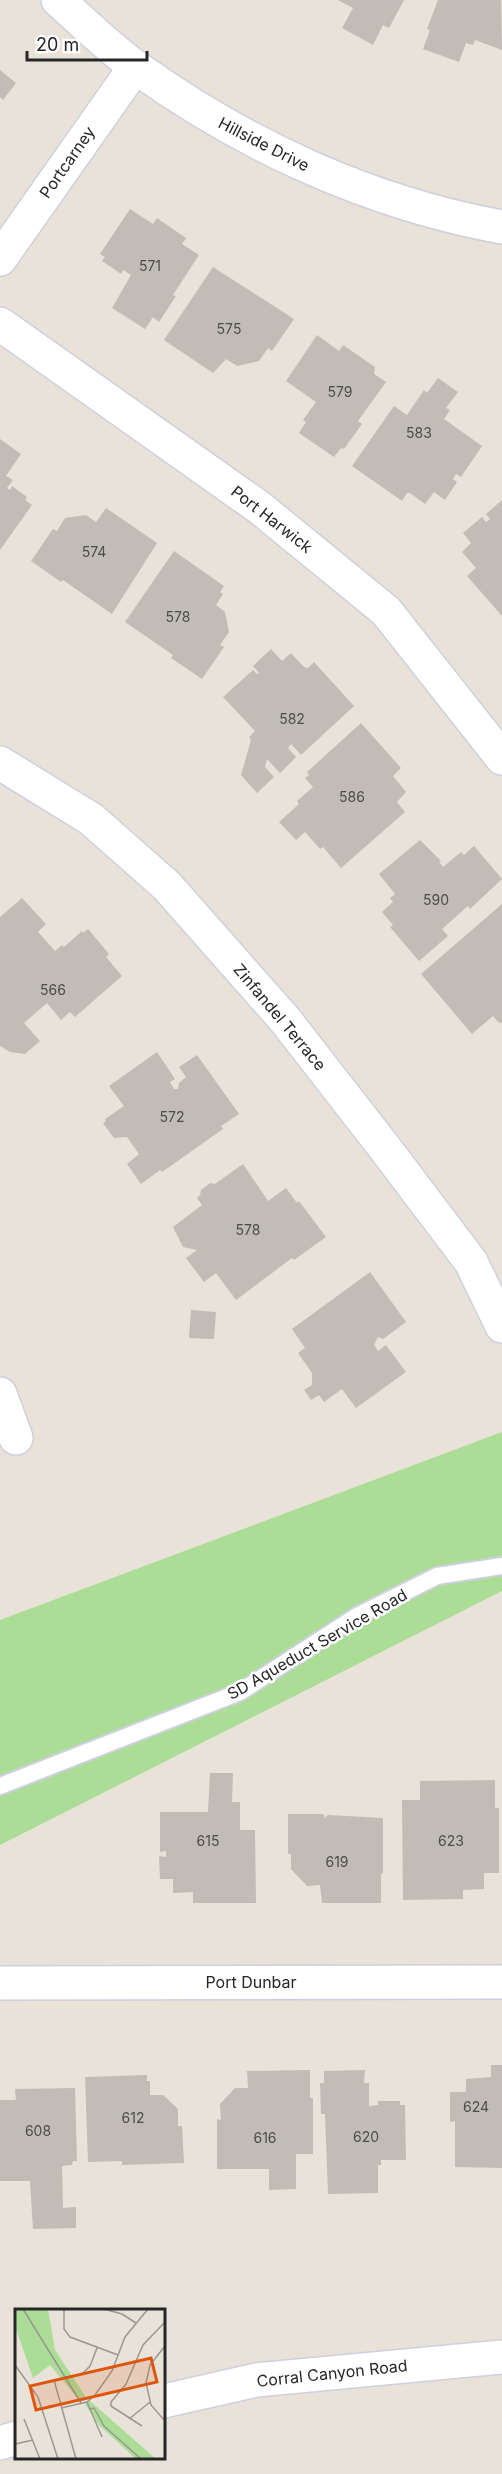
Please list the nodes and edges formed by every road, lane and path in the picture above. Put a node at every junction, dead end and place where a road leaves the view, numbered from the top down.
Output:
1 (58, 0) edge
2 (135, 67) junction
3 (502, 227) edge
4 (0, 259) edge
5 (0, 324) edge
6 (502, 758) edge
7 (0, 763) edge
8 (502, 1326) edge
9 (0, 1394) edge
10 (16, 1438) dead end
11 (502, 1566) edge
12 (0, 1786) edge
13 (502, 1982) edge
14 (0, 1983) edge
15 (502, 2357) edge
16 (165, 2401) edge
17 (15, 2438) edge
18 (0, 2443) edge

1 - 2 street, Hillside Drive
2 - 3 street, Hillside Drive
2 - 4 street, Portcarney
5 - 6 street, Port Harwick
7 - 8 street, Zinfandel Terrace
9 - 10 street
11 - 12 lane, SD Aqueduct Service Road
13 - 14 street, Port Dunbar
15 - 16 street, Corral Canyon Road
17 - 18 street

